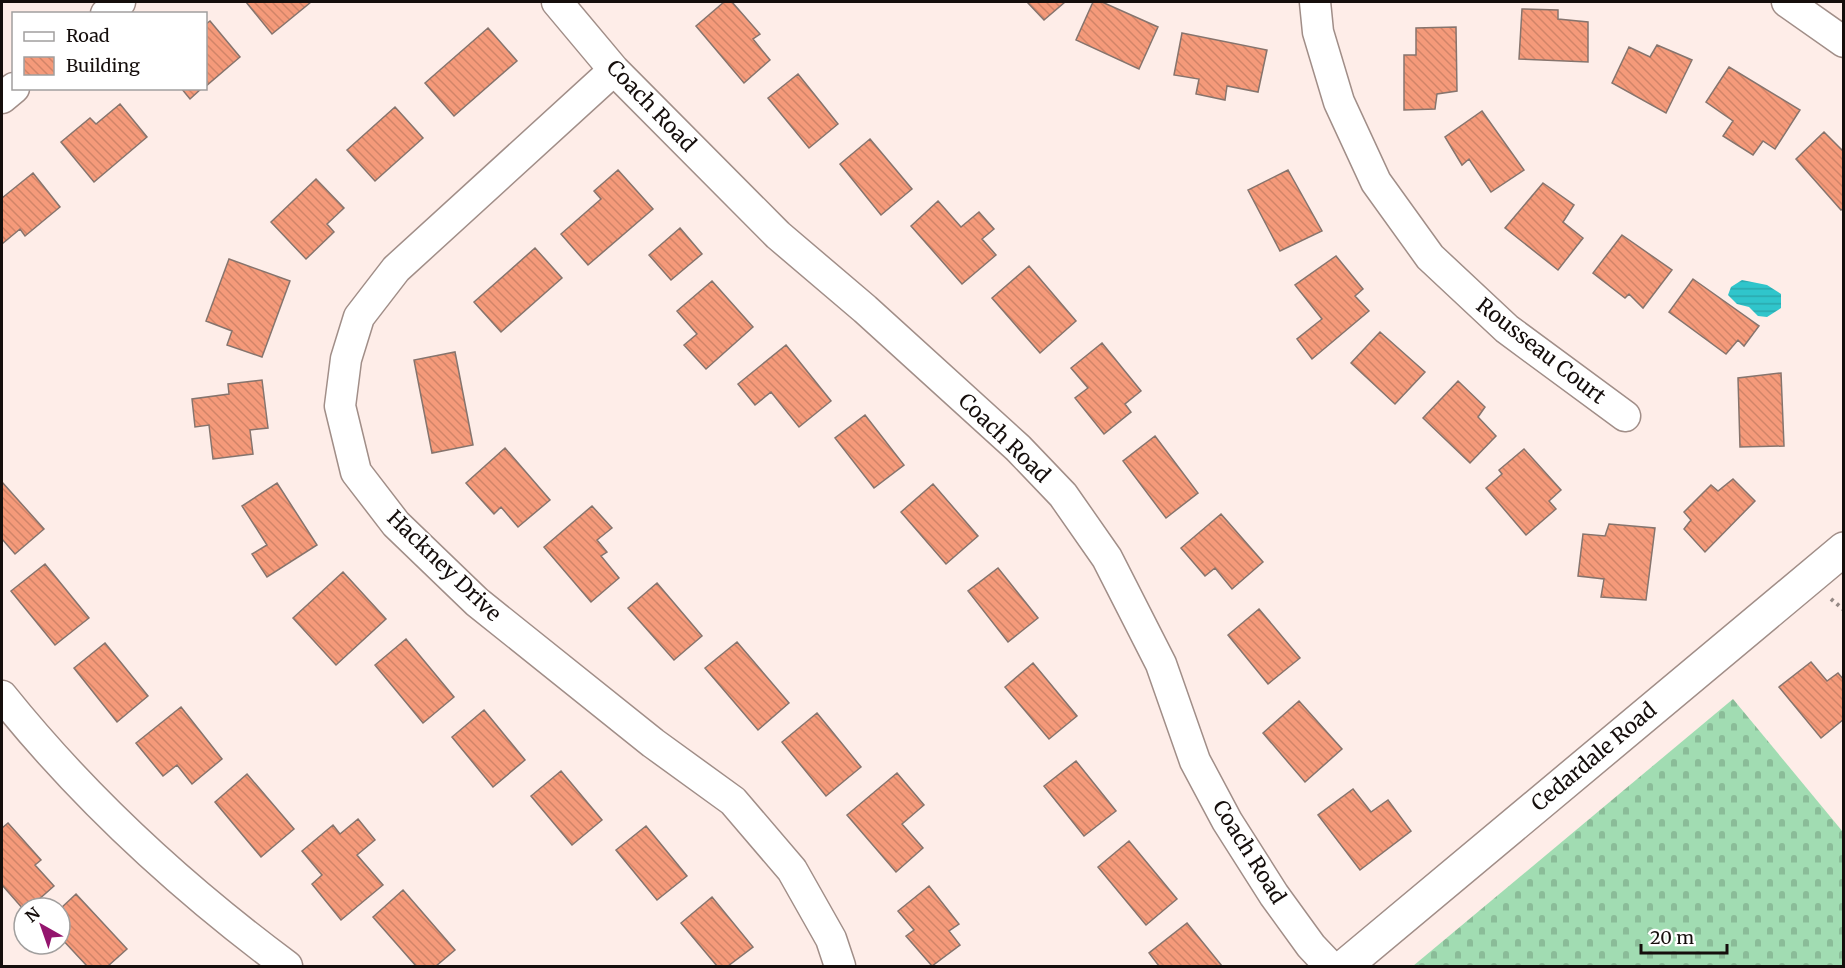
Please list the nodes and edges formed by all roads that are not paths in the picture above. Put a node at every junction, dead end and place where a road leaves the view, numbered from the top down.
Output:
1 (120, 2) edge
2 (557, 2) edge
3 (1315, 2) edge
4 (1787, 2) edge
5 (108, 12) edge
6 (1844, 42) edge
7 (614, 70) junction
8 (1625, 416) dead end
9 (1837, 570) edge
10 (2, 696) edge
11 (287, 966) edge
12 (840, 966) edge
13 (1330, 966) edge
14 (1345, 966) edge

1 - 5 street
2 - 7 street, Coach Road
3 - 8 street, Rousseau Court
4 - 6 street
7 - 12 street, Hackney Drive
7 - 13 street, Coach Road
9 - 14 street, Cedardale Road
10 - 11 street

